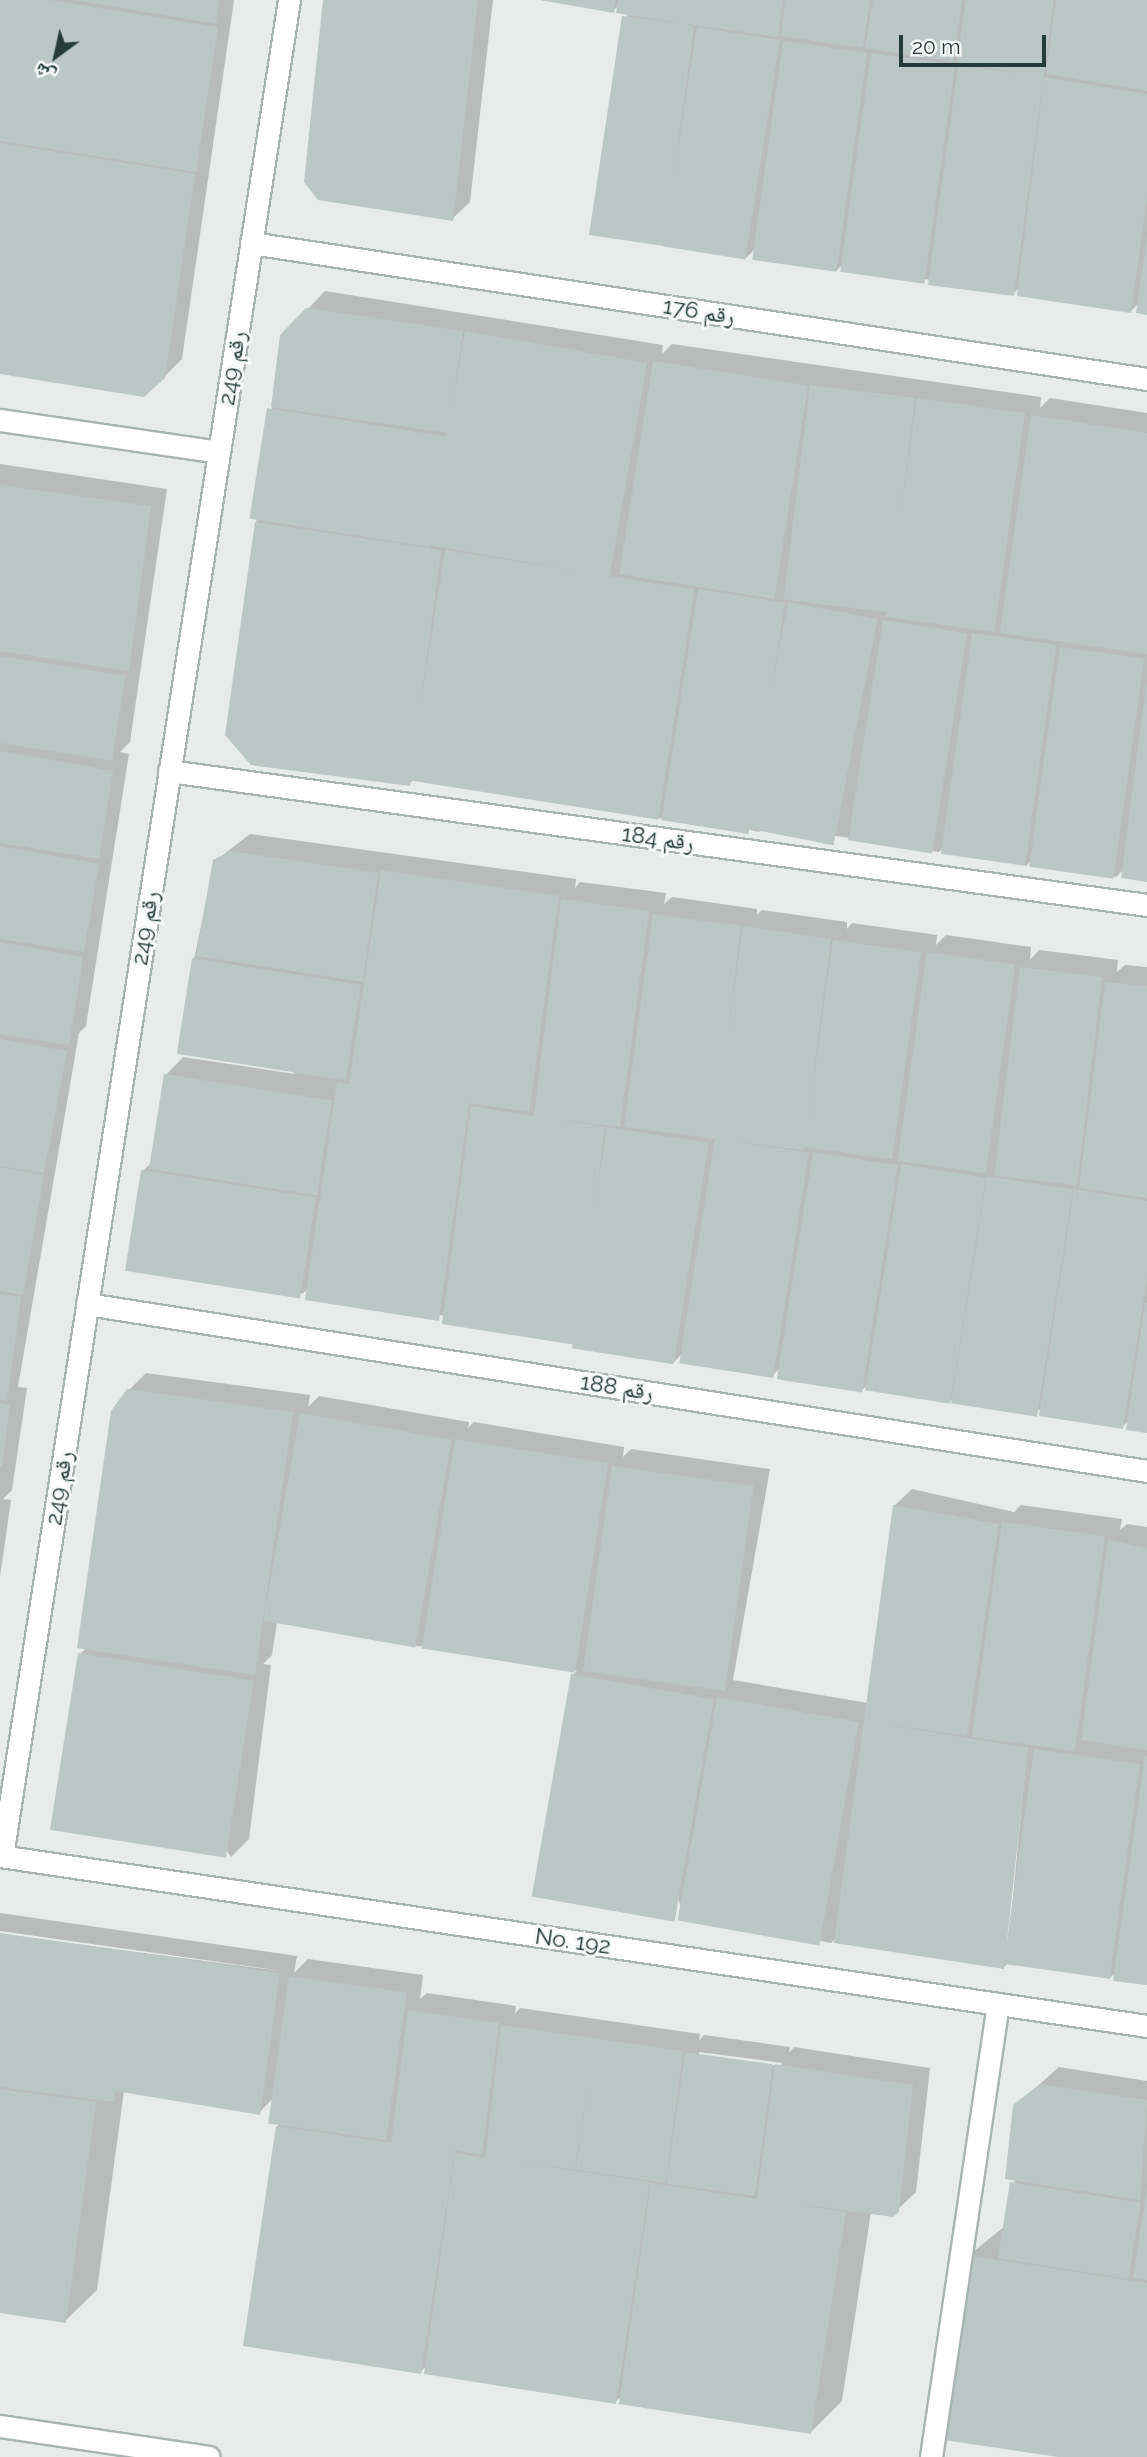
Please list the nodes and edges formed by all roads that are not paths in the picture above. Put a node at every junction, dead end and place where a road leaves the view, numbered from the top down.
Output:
1 (289, 0) edge
2 (251, 243) junction
3 (1147, 379) edge
4 (0, 420) edge
5 (219, 452) junction
6 (169, 771) junction
7 (1147, 905) edge
8 (87, 1304) junction
9 (1147, 1471) edge
10 (1, 1856) edge
11 (998, 2004) junction
12 (1147, 2026) edge
13 (0, 2426) edge
14 (209, 2457) edge
15 (931, 2457) edge

1 - 2 street, رقم 249
2 - 3 street, رقم 176
2 - 5 street, رقم 249
4 - 5 street
5 - 6 street, رقم 249
6 - 7 street, رقم 184
6 - 8 street, رقم 249
8 - 9 street, رقم 188
8 - 10 street, رقم 249
10 - 11 street, No. 192
11 - 12 street, No. 192
11 - 15 street
13 - 14 street

